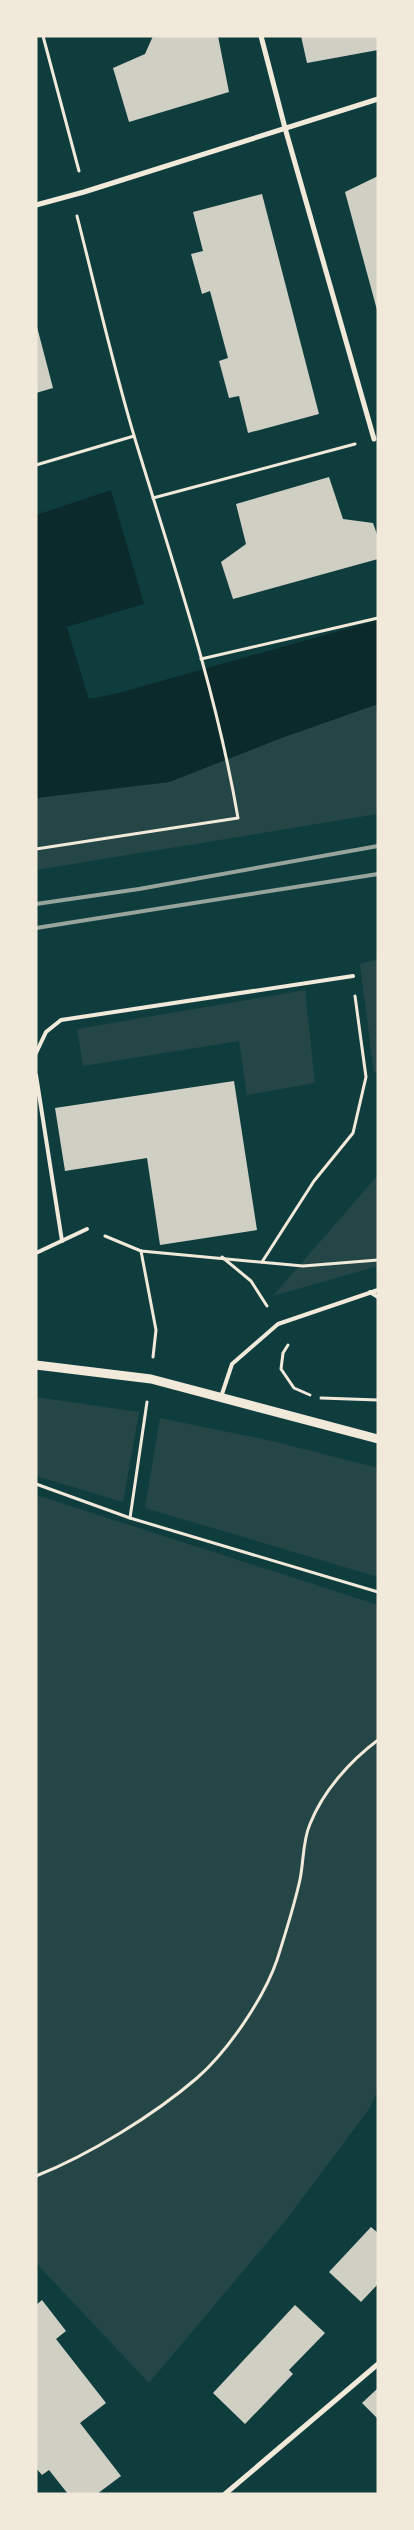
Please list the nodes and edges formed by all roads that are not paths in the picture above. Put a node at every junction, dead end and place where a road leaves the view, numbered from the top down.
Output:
1 (262, 36) edge
2 (378, 98) edge
3 (285, 128) junction
4 (36, 205) edge
5 (374, 439) road end
6 (353, 976) road end
7 (36, 1054) edge
8 (36, 1075) edge
9 (87, 1229) dead end
10 (62, 1241) junction
11 (36, 1253) edge
12 (378, 1290) edge
13 (370, 1292) junction
14 (378, 1296) edge
15 (36, 1365) edge
16 (221, 1397) junction
17 (378, 1439) edge
18 (378, 2364) edge
19 (225, 2494) edge

1 - 3 street
2 - 3 street
3 - 4 street
3 - 5 street
6 - 7 lane
8 - 10 lane
9 - 10 lane
10 - 11 lane
12 - 13 lane
13 - 14 lane
13 - 16 lane
15 - 16 street
16 - 17 street
18 - 19 street

